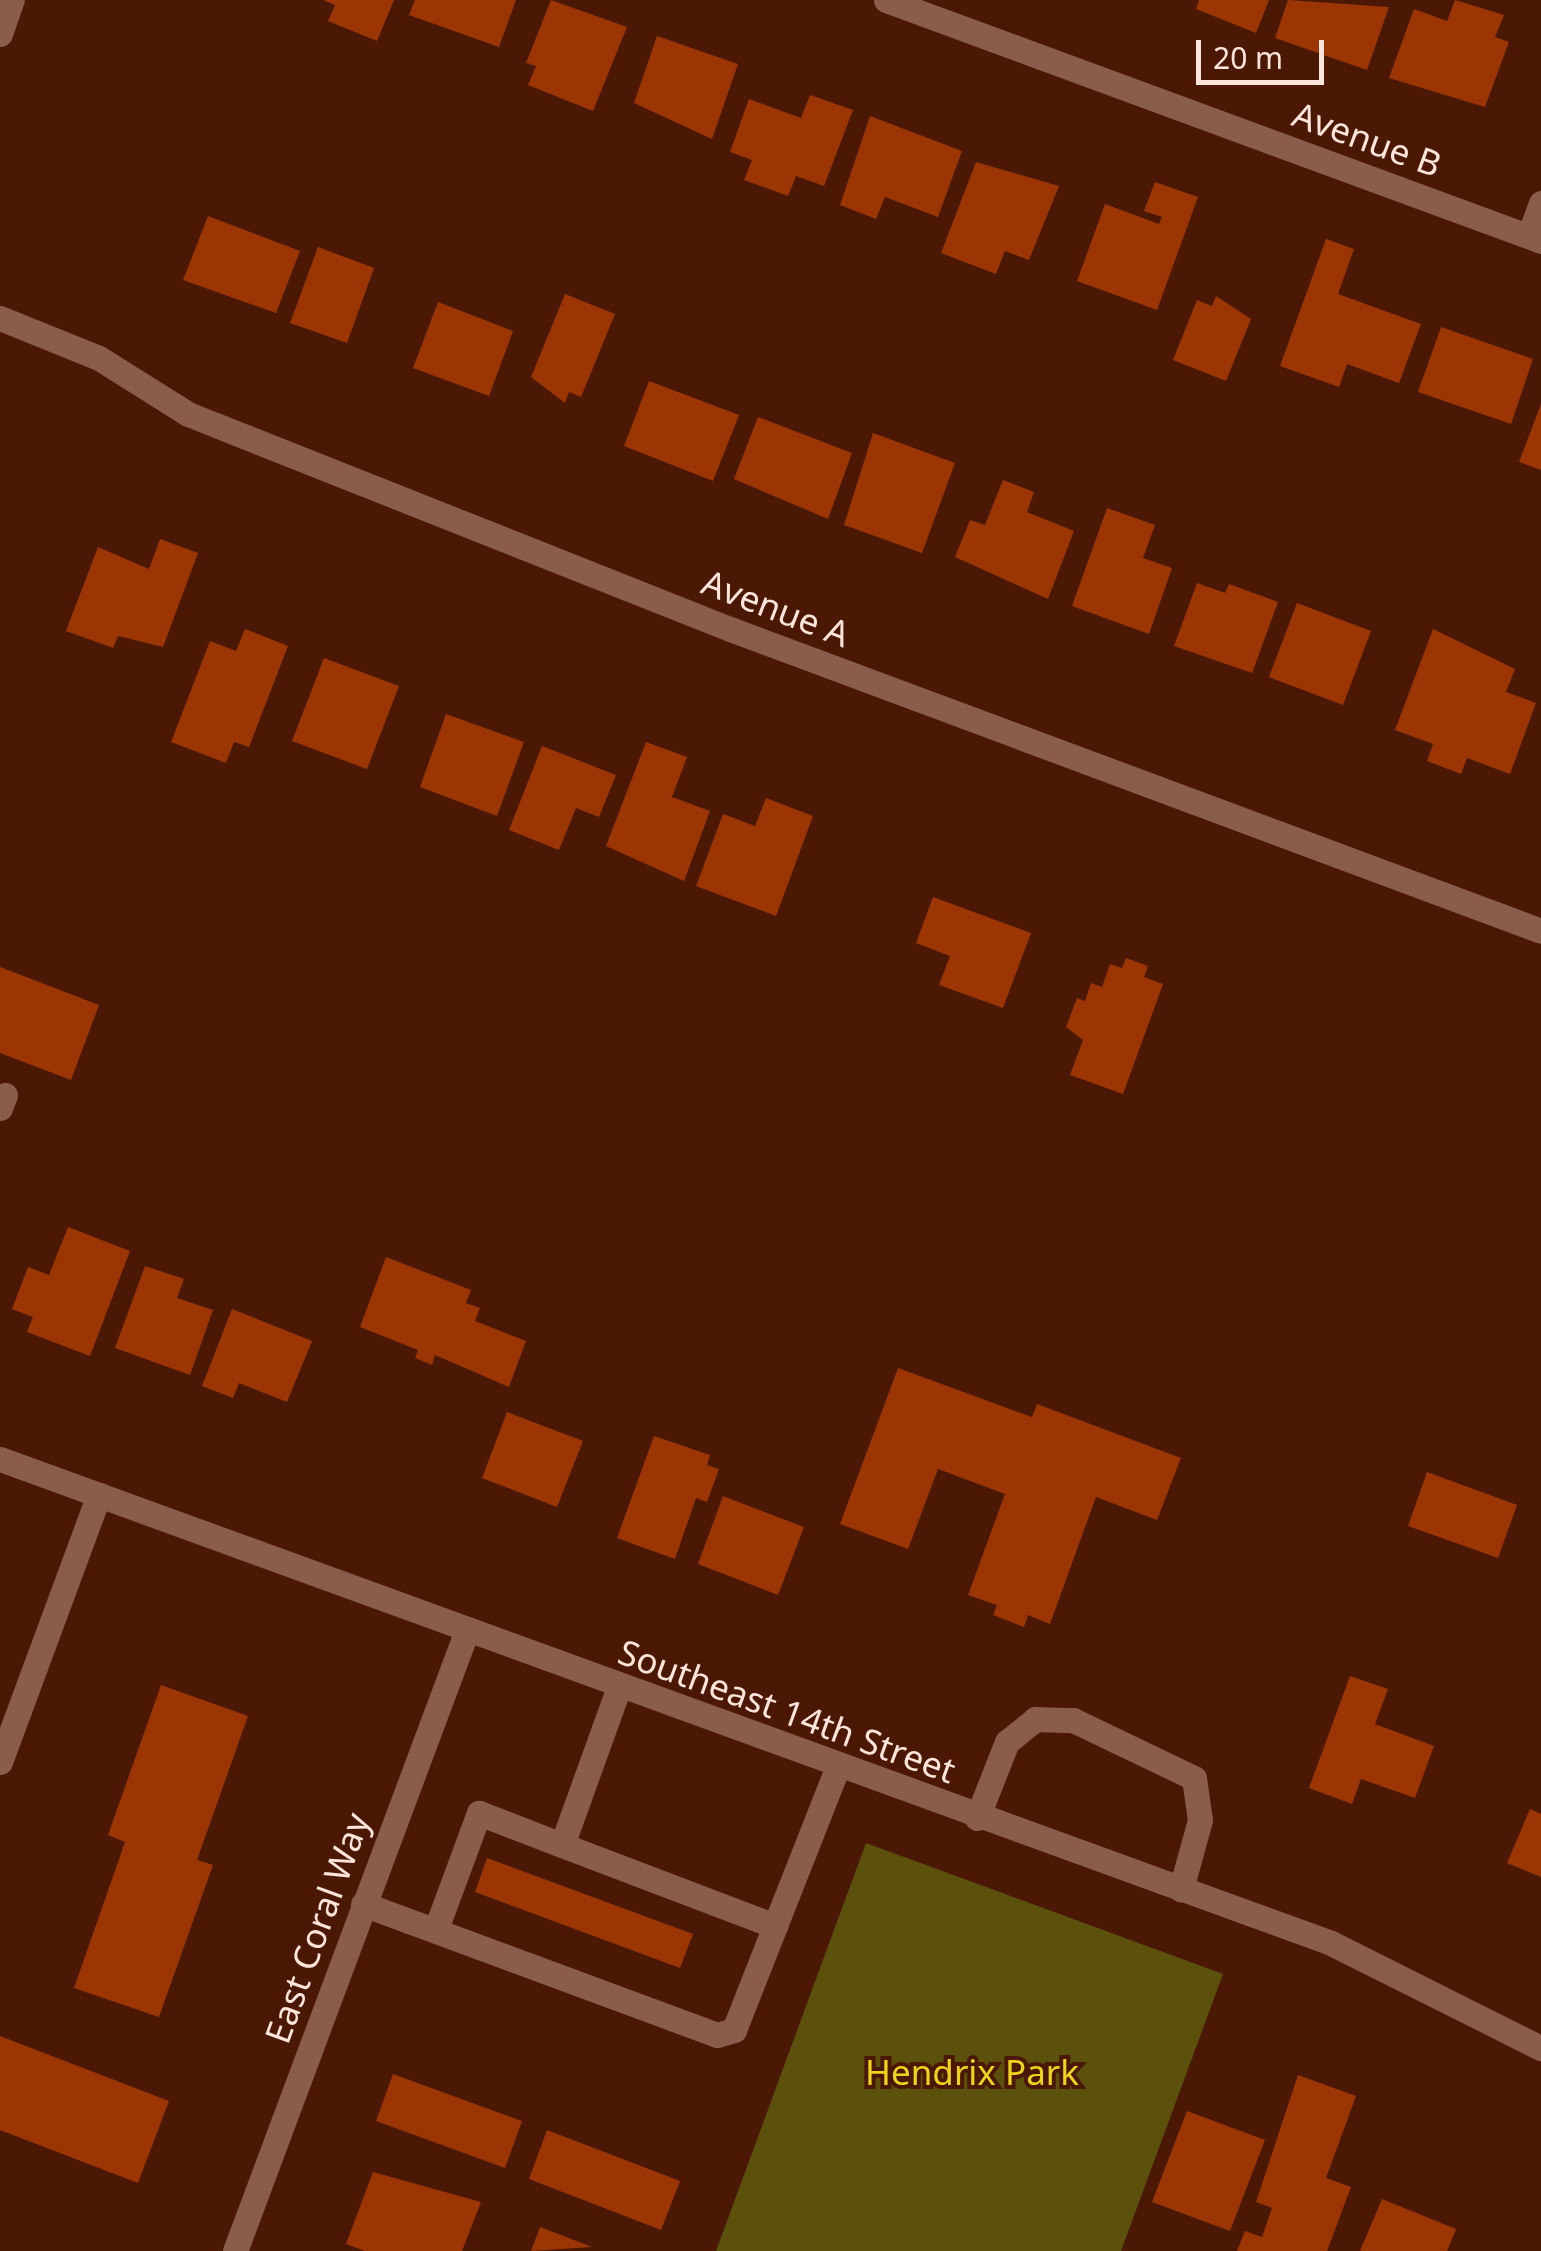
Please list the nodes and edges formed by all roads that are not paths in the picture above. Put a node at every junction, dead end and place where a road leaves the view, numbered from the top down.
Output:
1 (12, 0) edge
2 (886, 0) edge
3 (0, 34) edge
4 (1541, 203) edge
5 (1535, 239) edge
6 (0, 318) edge
7 (1541, 931) edge
8 (0, 1459) edge
9 (99, 1496) junction
10 (467, 1630) junction
11 (618, 1686) junction
12 (0, 1762) edge
13 (837, 1768) junction
14 (978, 1818) junction
15 (562, 1846) junction
16 (1180, 1888) junction
17 (363, 1904) junction
18 (774, 1926) junction
19 (436, 1929) junction
20 (1541, 2048) edge
21 (234, 2251) edge

1 - 3 street
2 - 5 street, Avenue B
4 - 5 street
6 - 7 street, Avenue A
8 - 9 street, Southeast 14th Street
9 - 10 street, Southeast 14th Street
9 - 12 street
10 - 11 street, Southeast 14th Street
10 - 17 street, East Coral Way
11 - 13 street, Southeast 14th Street
11 - 15 street
13 - 14 street, Southeast 14th Street
13 - 18 street
14 - 16 street, Southeast 14th Street
14 - 16 street
15 - 18 street
15 - 19 street
16 - 20 street, Southeast 14th Street
17 - 19 street
17 - 21 street, East Coral Way
18 - 19 street

